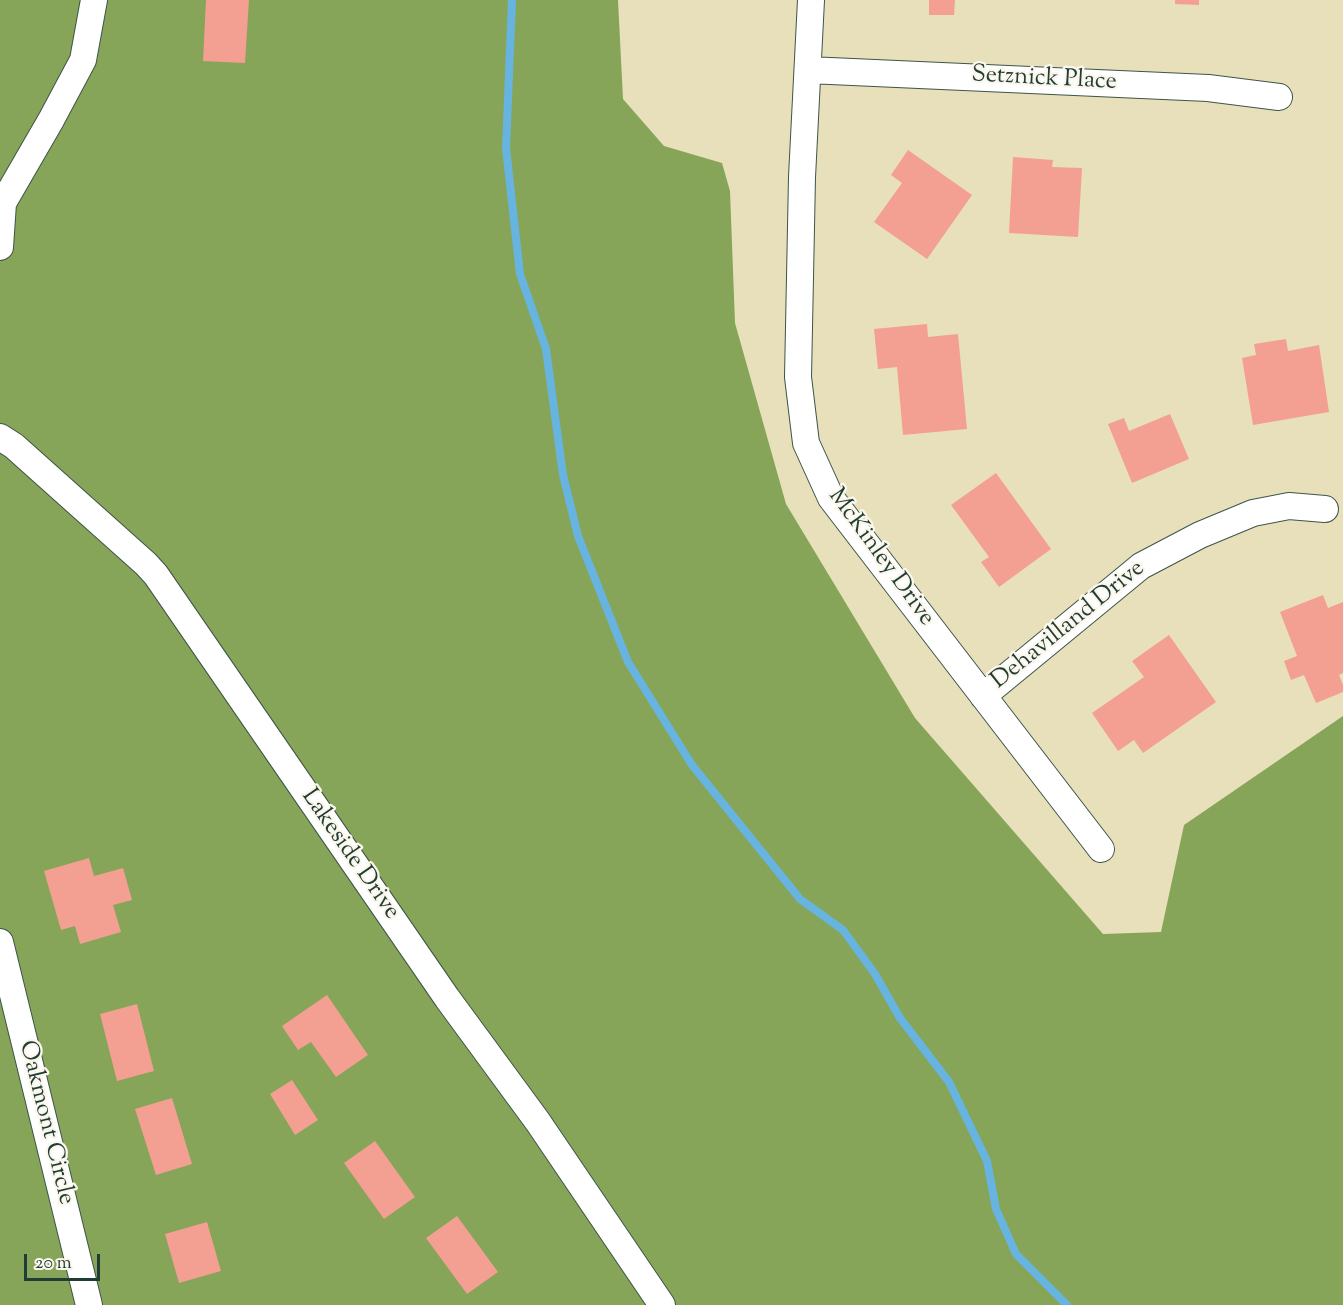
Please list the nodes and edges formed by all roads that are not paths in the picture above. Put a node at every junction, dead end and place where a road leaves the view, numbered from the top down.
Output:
1 (94, 0) edge
2 (811, 0) edge
3 (808, 70) junction
4 (1279, 97) dead end
5 (0, 248) edge
6 (0, 437) edge
7 (1325, 509) dead end
8 (983, 696) junction
9 (1101, 849) dead end
10 (0, 942) edge
11 (89, 1305) edge
12 (662, 1305) edge

1 - 5 street
2 - 3 street, McKinley Drive
3 - 4 street, Setznick Place
3 - 8 street, McKinley Drive
6 - 12 street, Lakeside Drive
7 - 8 street, Dehavilland Drive
8 - 9 street, McKinley Drive
10 - 11 street, Oakmont Circle

